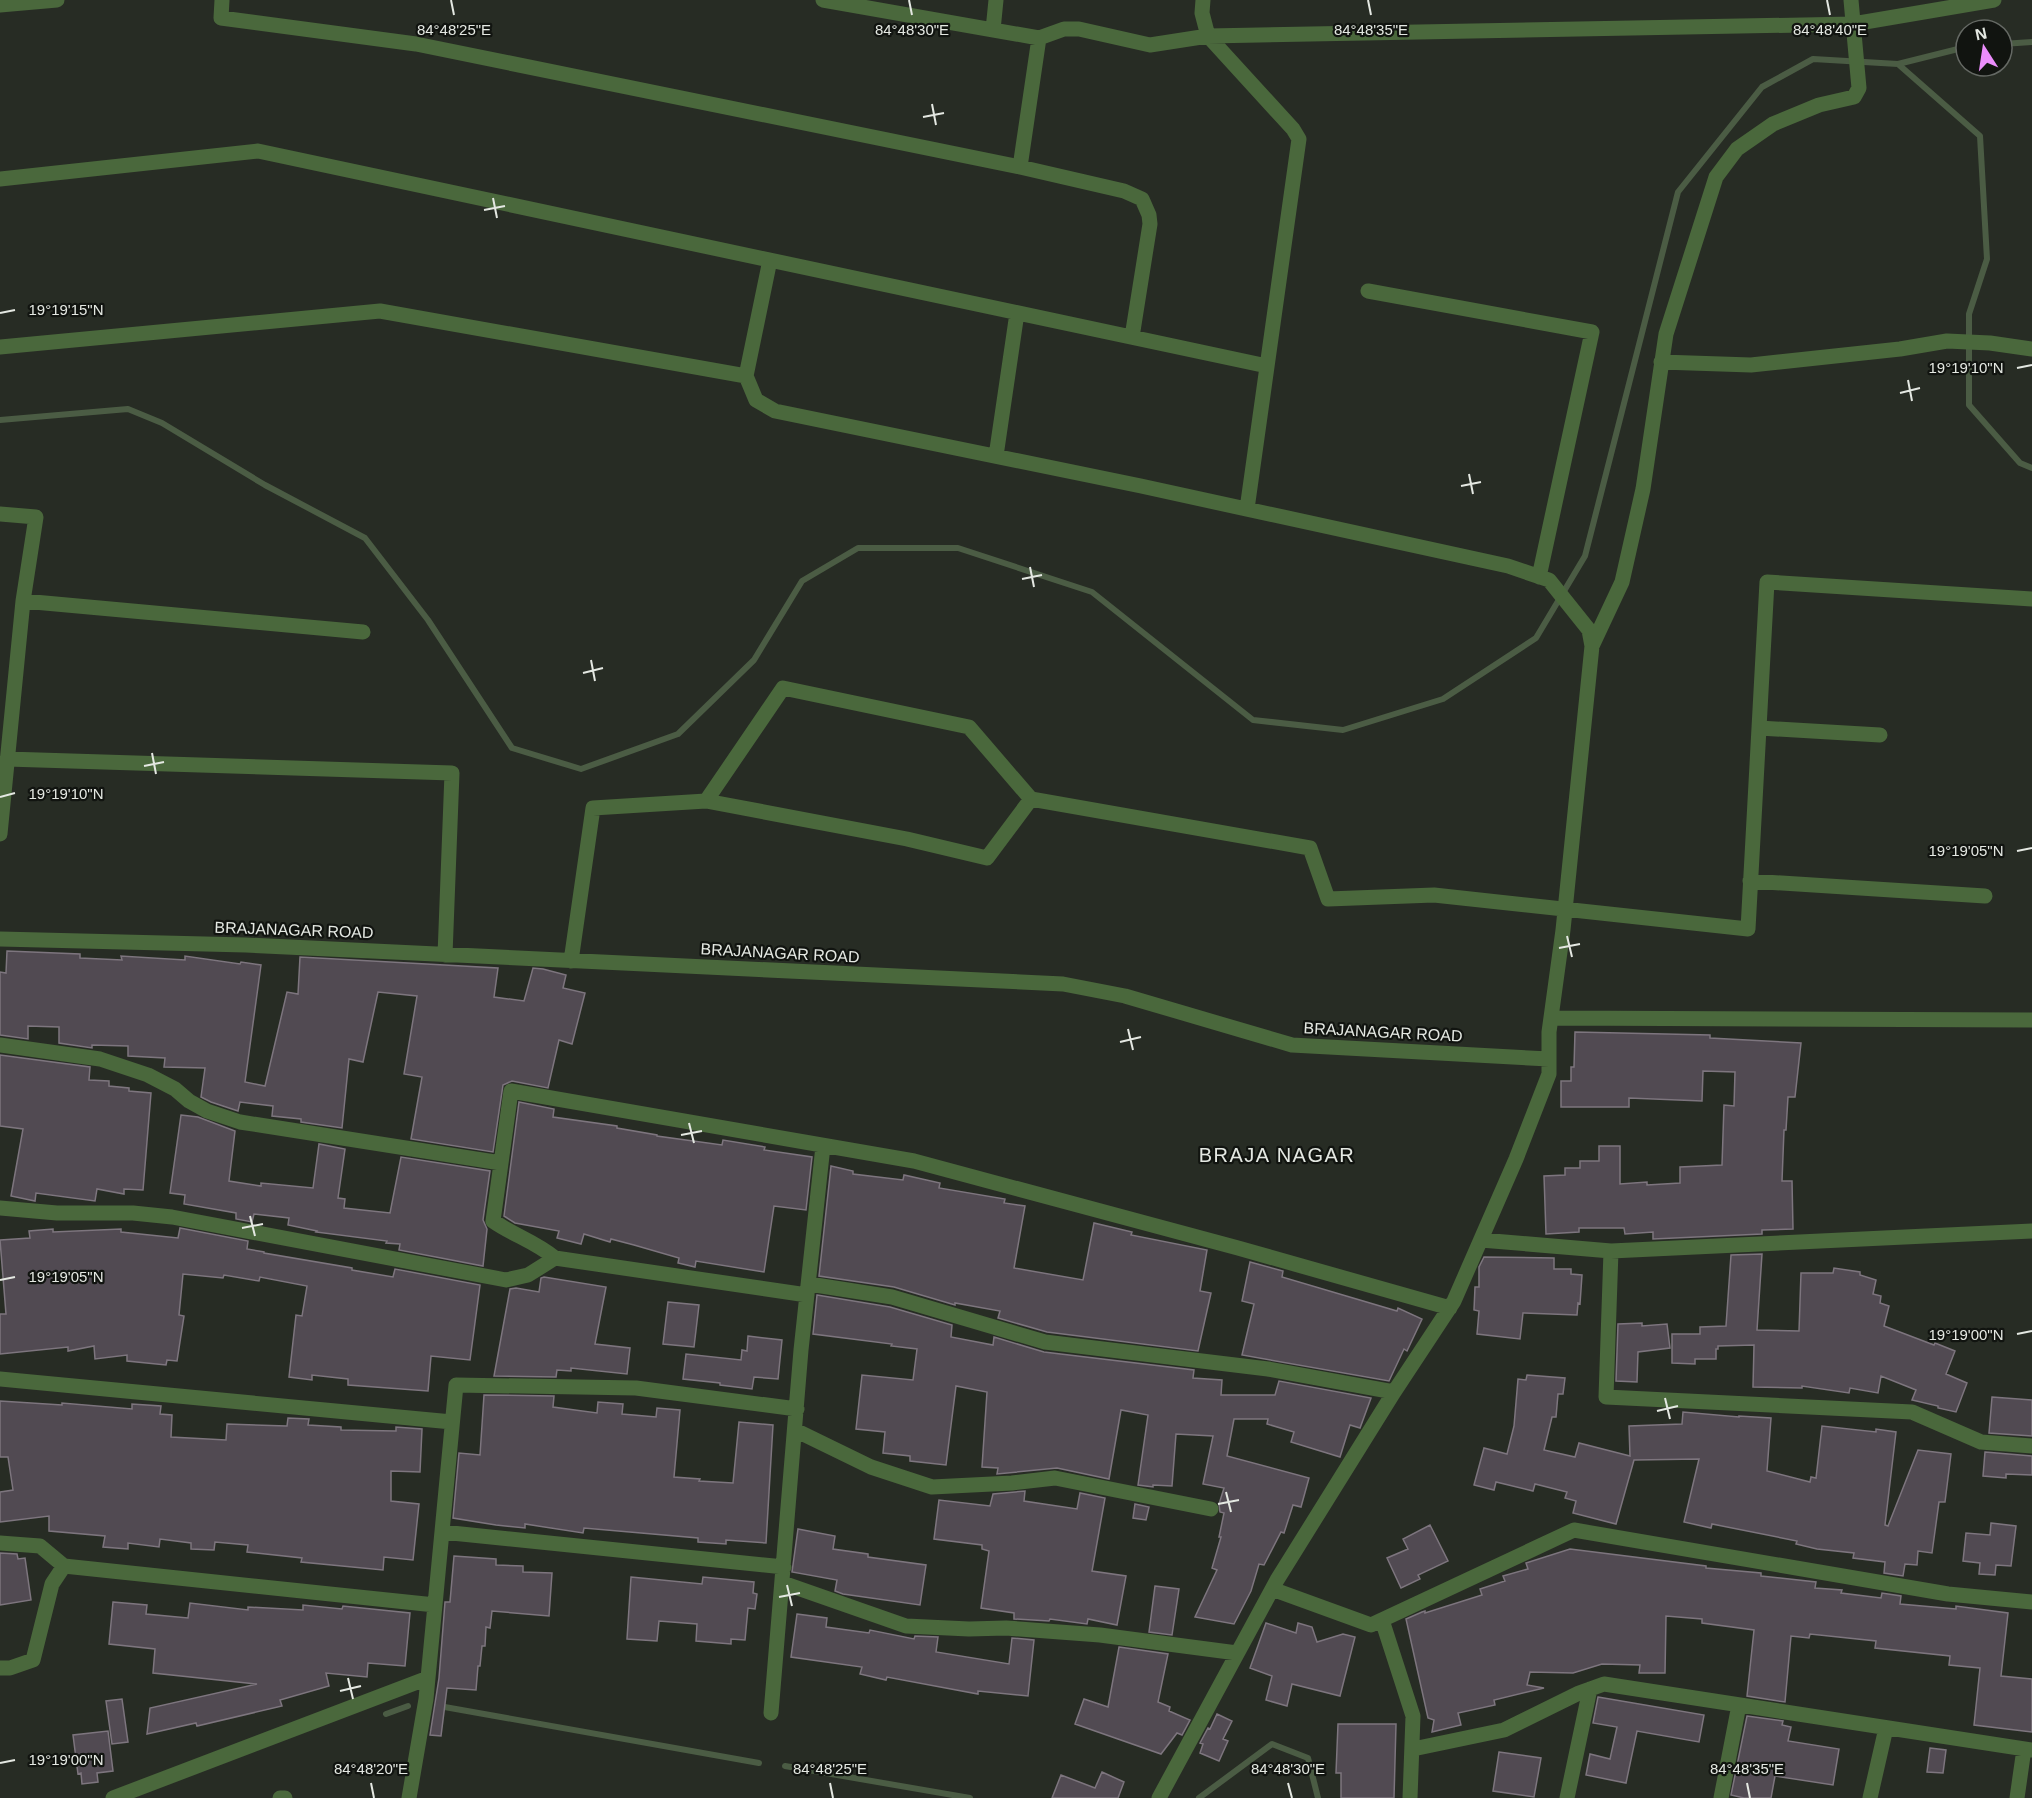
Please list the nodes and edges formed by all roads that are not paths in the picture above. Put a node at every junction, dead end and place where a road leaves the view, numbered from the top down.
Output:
1 (57, 0) edge
2 (222, 0) edge
3 (823, 0) edge
4 (996, 0) edge
5 (1203, 0) edge
6 (1851, 0) edge
7 (1994, 0) edge
8 (0, 5) edge
9 (993, 30) junction
10 (1854, 32) junction
11 (1208, 36) junction
12 (1039, 38) junction
13 (1020, 167) junction
14 (0, 179) edge
15 (770, 260) junction
16 (1368, 291) dead end
17 (1017, 313) junction
18 (1132, 337) junction
19 (0, 347) edge
20 (2032, 349) edge
21 (1661, 362) junction
22 (1267, 366) junction
23 (746, 376) junction
24 (996, 456) junction
25 (1247, 509) junction
26 (0, 514) edge
27 (1544, 579) junction
28 (2032, 599) edge
29 (22, 601) junction
30 (363, 632) dead end
31 (1592, 646) junction
32 (1759, 728) junction
33 (5, 731) edge
34 (1880, 735) dead end
35 (7, 759) junction
36 (1031, 799) junction
37 (705, 801) junction
38 (0, 834) edge
39 (1750, 882) junction
40 (1985, 896) dead end
41 (1565, 908) junction
42 (0, 939) edge
43 (445, 955) junction
44 (572, 961) junction
45 (1551, 1018) junction
46 (2032, 1020) edge
47 (0, 1045) edge
48 (1549, 1059) junction
49 (823, 1146) junction
50 (501, 1163) junction
51 (0, 1208) edge
52 (2032, 1231) edge
53 (1481, 1240) junction
54 (1611, 1251) junction
55 (555, 1258) junction
56 (808, 1290) junction
57 (1450, 1308) junction
58 (0, 1380) edge
59 (1394, 1392) junction
60 (797, 1409) junction
61 (452, 1422) junction
62 (795, 1430) junction
63 (2032, 1446) edge
64 (1211, 1509) dead end
65 (442, 1532) junction
66 (0, 1543) edge
67 (64, 1566) junction
68 (784, 1567) junction
69 (783, 1583) junction
70 (1272, 1589) junction
71 (2032, 1602) edge
72 (435, 1605) junction
73 (1382, 1620) junction
74 (1237, 1653) junction
75 (0, 1668) edge
76 (428, 1678) junction
77 (1590, 1689) junction
78 (1739, 1705) junction
79 (771, 1713) dead end
80 (1886, 1728) junction
81 (1413, 1749) junction
82 (2028, 1750) edge
83 (113, 1798) edge
84 (280, 1798) edge
85 (285, 1798) edge
86 (409, 1798) edge
87 (1159, 1798) edge
88 (1410, 1798) edge
89 (1566, 1798) edge
90 (1721, 1798) edge
91 (1870, 1798) edge
92 (2017, 1798) edge

1 - 8 street
2 - 13 street
3 - 9 street
4 - 9 street
5 - 11 street
6 - 10 street
7 - 10 street
9 - 12 street
10 - 11 street
10 - 21 street
11 - 12 street
11 - 22 street
12 - 13 street
13 - 18 street
14 - 15 street
15 - 17 street
15 - 23 street
16 - 27 street
17 - 18 street
17 - 24 street
18 - 22 street
19 - 23 street
20 - 21 street
21 - 31 street
22 - 25 street
23 - 24 street
24 - 25 street
25 - 27 street
26 - 29 street
27 - 31 street
28 - 32 street
29 - 30 street
29 - 33 street
31 - 41 street
32 - 34 street
32 - 39 street
33 - 35 street
35 - 38 street
35 - 43 street
36 - 37 street
36 - 37 street
36 - 41 street
37 - 44 street
39 - 40 street
39 - 41 street
41 - 45 street
42 - 43 street, BRAJANAGAR ROAD
43 - 44 street, BRAJANAGAR ROAD
44 - 48 street, BRAJANAGAR ROAD
45 - 46 street
45 - 48 street
47 - 50 street
48 - 53 street
49 - 50 street
49 - 56 street
49 - 57 street
50 - 55 street
51 - 55 street
52 - 54 street
53 - 54 street
53 - 57 street
54 - 63 street
55 - 56 street
56 - 59 street
56 - 60 street
57 - 59 street
58 - 61 street
59 - 70 street
60 - 61 street
60 - 62 street
61 - 65 street
62 - 64 street
62 - 68 street
65 - 68 street
65 - 72 street
66 - 67 street
67 - 72 street
67 - 75 street
68 - 69 street
69 - 74 street
69 - 79 street
70 - 73 street
70 - 74 street
71 - 73 street
72 - 76 street
73 - 81 street
74 - 87 street
76 - 83 street
76 - 86 street
77 - 78 street
77 - 81 street
77 - 89 street
78 - 80 street
78 - 90 street
80 - 82 street
80 - 91 street
81 - 88 street
82 - 92 street
84 - 85 street

